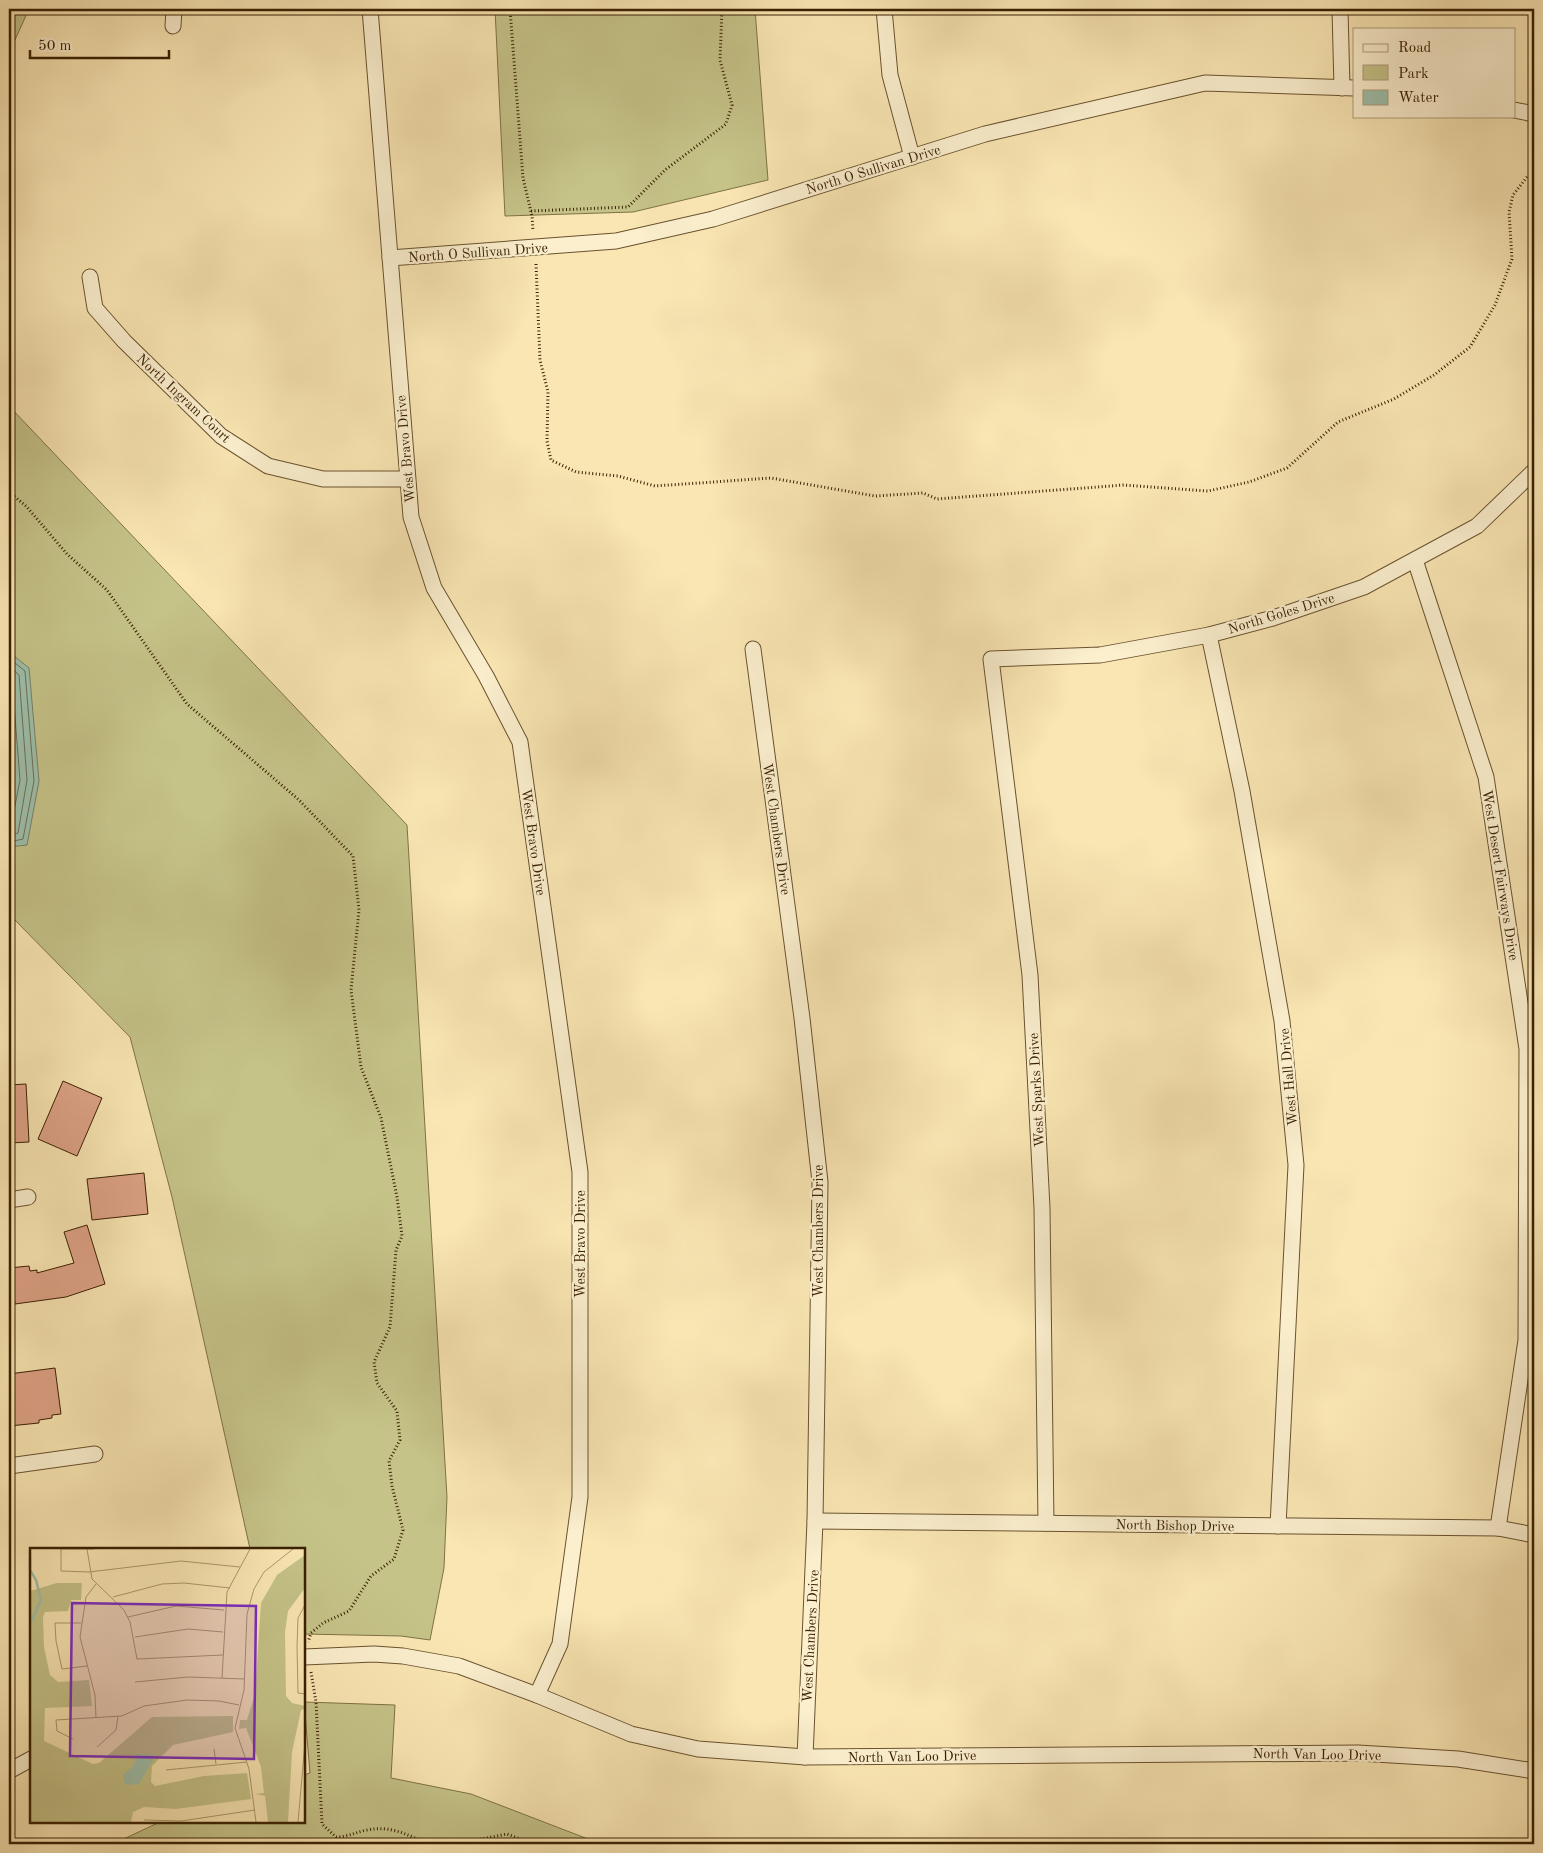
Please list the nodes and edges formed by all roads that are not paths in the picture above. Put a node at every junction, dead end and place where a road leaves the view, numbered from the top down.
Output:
1 (174, 9) edge
2 (370, 9) edge
3 (884, 9) edge
4 (1340, 9) edge
5 (173, 26) dead end
6 (1348, 88) edge
7 (1516, 110) edge
8 (1534, 114) edge
9 (912, 157) junction
10 (390, 258) junction
11 (90, 277) dead end
12 (1534, 472) edge
13 (407, 479) junction
14 (1414, 560) junction
15 (1209, 635) junction
16 (753, 649) dead end
17 (991, 659) joint
18 (28, 1197) dead end
19 (9, 1200) edge
20 (95, 1454) dead end
21 (9, 1466) edge
22 (815, 1521) junction
23 (1046, 1523) junction
24 (1278, 1526) junction
25 (1498, 1528) junction
26 (1534, 1535) edge
27 (305, 1657) edge
28 (537, 1695) junction
29 (805, 1757) junction
30 (30, 1760) edge
31 (9, 1771) edge
32 (1534, 1771) edge

1 - 5 street
2 - 10 street, West Bravo Drive
3 - 9 street
4 - 6 street
6 - 9 street, North O Sullivan Drive
7 - 8 street
9 - 10 street, North O Sullivan Drive
10 - 13 street, West Bravo Drive
11 - 13 street, North Ingram Court
12 - 14 street, North Goles Drive
13 - 28 street, West Bravo Drive
14 - 15 street, North Goles Drive
14 - 25 street, West Desert Fairways Drive
15 - 17 street, North Goles Drive
15 - 24 street, West Hall Drive
16 - 22 street, West Chambers Drive
17 - 23 street, West Sparks Drive
18 - 19 street
20 - 21 street
22 - 23 street, North Bishop Drive
22 - 29 street, West Chambers Drive
23 - 24 street, North Bishop Drive
24 - 25 street, North Bishop Drive
25 - 26 street, North Bishop Drive
27 - 28 street, North Van Loo Drive
28 - 29 street, North Van Loo Drive
29 - 32 street, North Van Loo Drive
30 - 31 street

